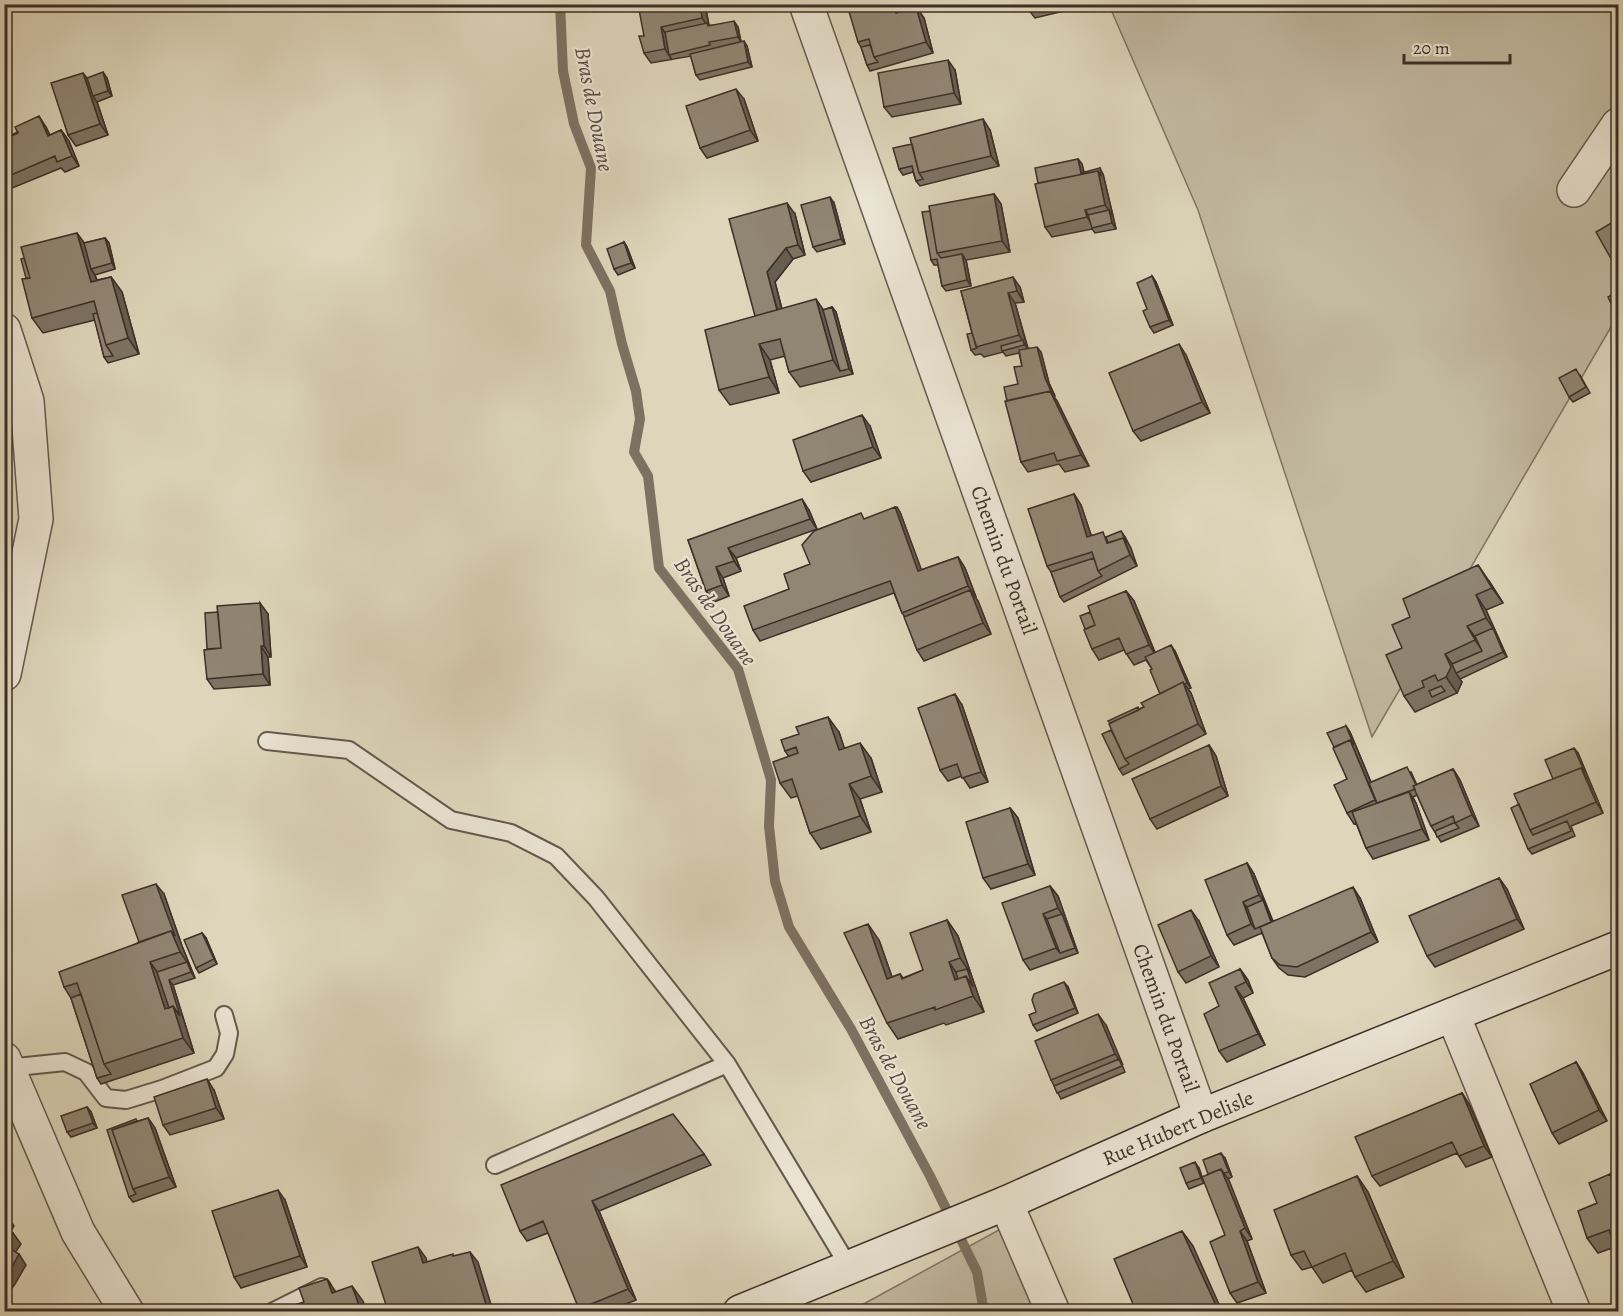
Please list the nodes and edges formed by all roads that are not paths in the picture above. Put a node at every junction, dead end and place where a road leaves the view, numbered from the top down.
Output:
1 (806, 4) edge
2 (1618, 125) edge
3 (1574, 190) dead end
4 (4, 330) edge
5 (4, 674) edge
6 (267, 741) dead end
7 (1618, 948) edge
8 (224, 1015) dead end
9 (1453, 1015) junction
10 (6, 1064) edge
11 (727, 1064) junction
12 (1201, 1116) junction
13 (495, 1165) dead end
14 (996, 1206) junction
15 (849, 1267) junction
16 (322, 1287) edge
17 (127, 1311) edge
18 (272, 1311) edge
19 (740, 1311) edge
20 (1053, 1311) edge
21 (1574, 1311) edge

1 - 12 street, Chemin du Portail
2 - 3 street
4 - 5 street
6 - 11 lane
7 - 9 street, Rue Hubert Delisle
8 - 10 lane
9 - 12 street, Rue Hubert Delisle
9 - 21 street
10 - 17 street
11 - 13 lane
11 - 15 lane
12 - 14 street, Rue Hubert Delisle
14 - 15 street, Rue Hubert Delisle
14 - 20 street
15 - 19 street, Rue Hubert Delisle
16 - 18 lane

